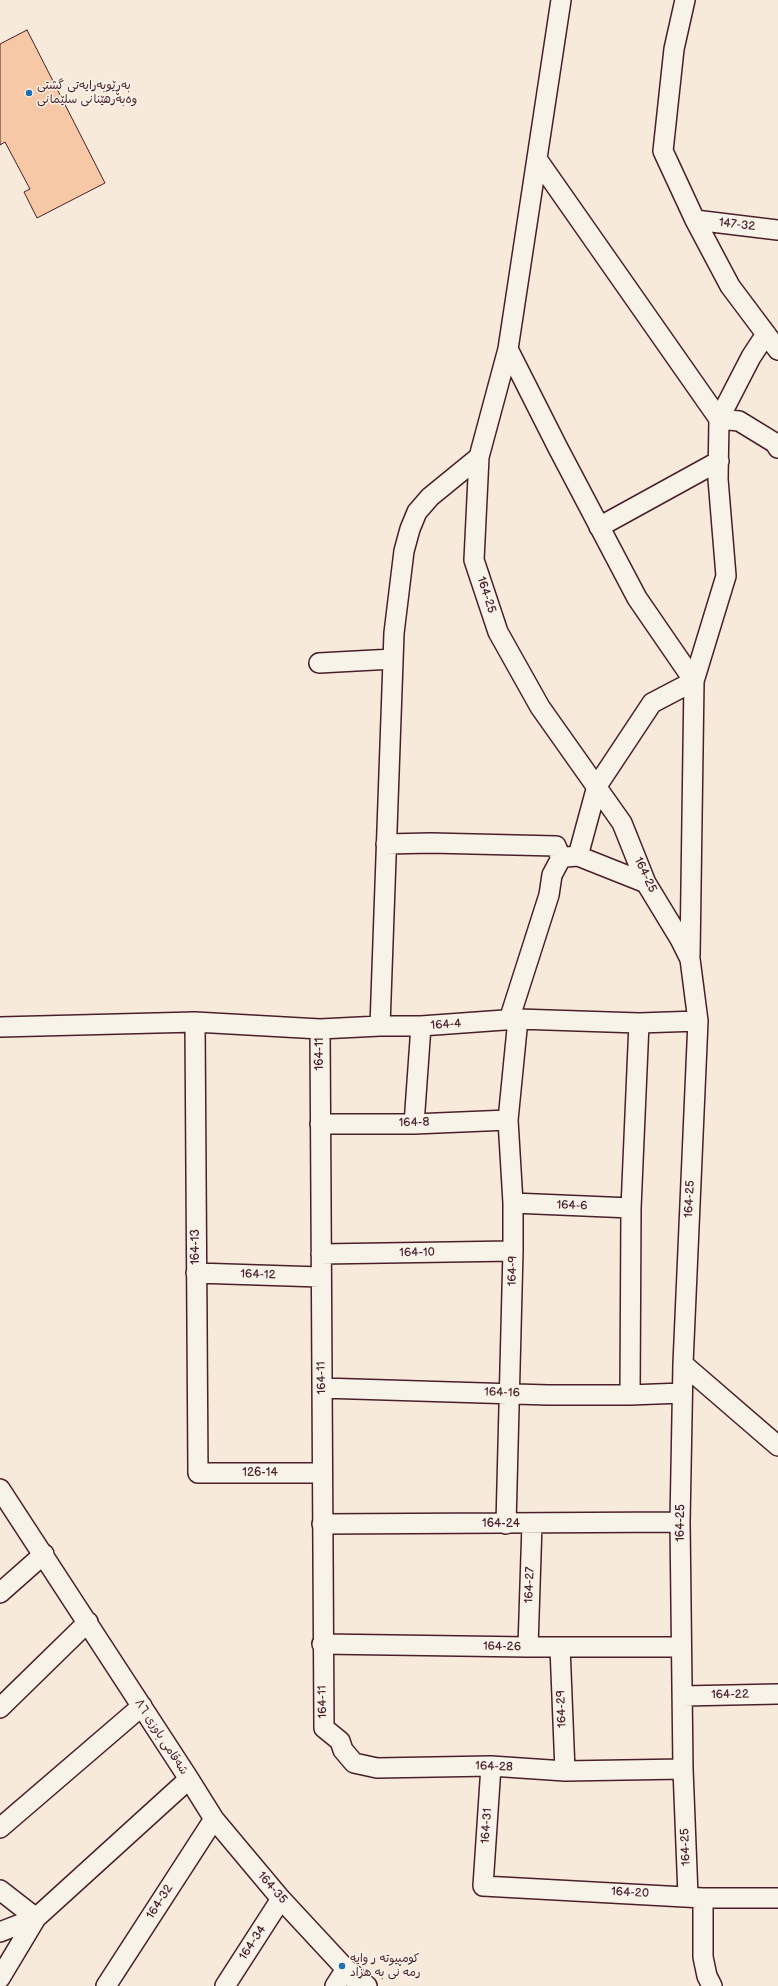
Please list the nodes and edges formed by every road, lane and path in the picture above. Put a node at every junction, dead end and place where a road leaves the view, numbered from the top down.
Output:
1 (561, 0) edge
2 (685, 0) edge
3 (537, 159) junction
4 (695, 220) junction
5 (778, 230) edge
6 (766, 334) junction
7 (508, 349) junction
8 (778, 350) edge
9 (719, 419) junction
10 (778, 448) edge
11 (479, 457) junction
12 (719, 461) junction
13 (600, 527) junction
14 (393, 659) junction
15 (319, 663) dead end
16 (694, 681) junction
17 (597, 786) junction
18 (386, 844) junction
19 (570, 857) junction
20 (646, 882) junction
21 (690, 959) junction
22 (513, 1020) junction
23 (698, 1021) junction
24 (195, 1022) junction
25 (639, 1023) junction
26 (380, 1026) junction
27 (421, 1026) junction
28 (0, 1027) edge
29 (320, 1029) junction
30 (508, 1120) junction
31 (320, 1124) junction
32 (414, 1124) junction
33 (513, 1203) junction
34 (631, 1208) junction
35 (513, 1251) junction
36 (321, 1254) junction
37 (196, 1273) junction
38 (320, 1277) junction
39 (683, 1364) junction
40 (322, 1388) junction
41 (682, 1393) junction
42 (510, 1394) junction
43 (630, 1395) junction
44 (778, 1446) edge
45 (198, 1473) joint
46 (322, 1473) junction
47 (0, 1489) edge
48 (680, 1522) junction
49 (322, 1524) junction
50 (506, 1524) junction
51 (532, 1524) junction
52 (44, 1554) junction
53 (0, 1593) edge
54 (88, 1622) junction
55 (322, 1644) junction
56 (528, 1647) junction
57 (560, 1647) junction
58 (681, 1647) junction
59 (778, 1694) edge
60 (682, 1696) junction
61 (142, 1706) junction
62 (0, 1708) edge
63 (324, 1728) joint
64 (491, 1766) junction
65 (682, 1769) junction
66 (565, 1771) junction
67 (189, 1779) junction
68 (214, 1819) junction
69 (0, 1828) edge
70 (483, 1886) joint
71 (0, 1890) edge
72 (695, 1897) junction
73 (778, 1898) edge
74 (281, 1899) junction
75 (36, 1918) junction
76 (0, 1932) edge
77 (346, 1969) junction
78 (0, 1978) edge
79 (106, 1986) edge
80 (225, 1986) edge
81 (335, 1986) edge
82 (359, 1986) edge
83 (366, 1986) edge
84 (712, 1986) edge

1 - 3 street
2 - 4 street
3 - 7 street
3 - 9 street
4 - 5 street, 147-32
4 - 6 street
6 - 8 street
6 - 9 street
7 - 11 street
7 - 13 street
9 - 10 street
9 - 12 street
11 - 14 street
11 - 17 street, 164-25
12 - 13 street
12 - 16 street
13 - 16 street
14 - 15 street
14 - 18 street
16 - 17 street, 164-9
16 - 21 street
17 - 19 street, 164-9
17 - 20 street, 164-25
18 - 19 street
18 - 26 street
19 - 20 street
19 - 22 street, 164-9
20 - 21 street, 164-25
21 - 23 street, 164-25
22 - 25 street, 164-4
22 - 27 street, 164-4
22 - 30 street, 164-9
23 - 25 street, 164-4
23 - 39 street, 164-25
24 - 28 street, 164-4
24 - 29 street, 164-4
24 - 37 street, 164-13
25 - 34 street
26 - 27 street, 164-4
26 - 29 street, 164-4
27 - 32 street
29 - 31 street, 164-11
30 - 32 street, 164-8
30 - 33 street, 164-9
31 - 32 street, 164-8
31 - 36 street, 164-11
33 - 34 street, 164-6
33 - 35 street, 164-9
34 - 43 street
35 - 36 street, 164-10
35 - 42 street, 164-9
36 - 38 street, 164-11
37 - 38 street, 164-12
37 - 45 street, 164-13
38 - 40 street, 164-11
39 - 41 street, 164-25
39 - 44 street
40 - 42 street, 164-16
40 - 46 street, 164-11
41 - 43 street, 164-16
41 - 48 street, 164-25
42 - 43 street, 164-16
42 - 50 street, 164-9
45 - 46 street, 126-14
46 - 49 street, 164-11
47 - 52 street, شەقامی باوزی ٨٦
48 - 51 street, 164-24
48 - 58 street, 164-25
49 - 50 street, 164-24
49 - 55 street, 164-11
50 - 51 street, 164-24
51 - 56 street, 164-27
52 - 53 street
52 - 54 street, شەقامی باوزی ٨٦
54 - 61 street, شەقامی باوزی ٨٦
54 - 62 street
55 - 56 street, 164-26
55 - 63 street, 164-11
56 - 57 street, 164-26
57 - 58 street, 164-26
57 - 66 street, 164-29
58 - 60 street, 164-25
59 - 60 street, 164-22
60 - 65 street, 164-25
61 - 67 street, شەقامی باوزی ٨٦
61 - 69 street
63 - 64 street, 164-28
64 - 66 street, 164-28
64 - 70 street, 164-31
65 - 66 street, 164-28
65 - 72 street, 164-25
67 - 68 street, 164-35
67 - 75 street, شەقامی باوزی ٨٦
68 - 74 street, 164-35
68 - 79 street, 164-32
70 - 72 street, 164-20
71 - 75 street
72 - 73 street, 164-20
72 - 84 street, 164-25
74 - 77 street, 164-35
74 - 80 street, 164-34
75 - 76 street, شەقامی باوزی ٨٦
75 - 78 street
77 - 81 street
77 - 82 street
77 - 83 street, 164-35

